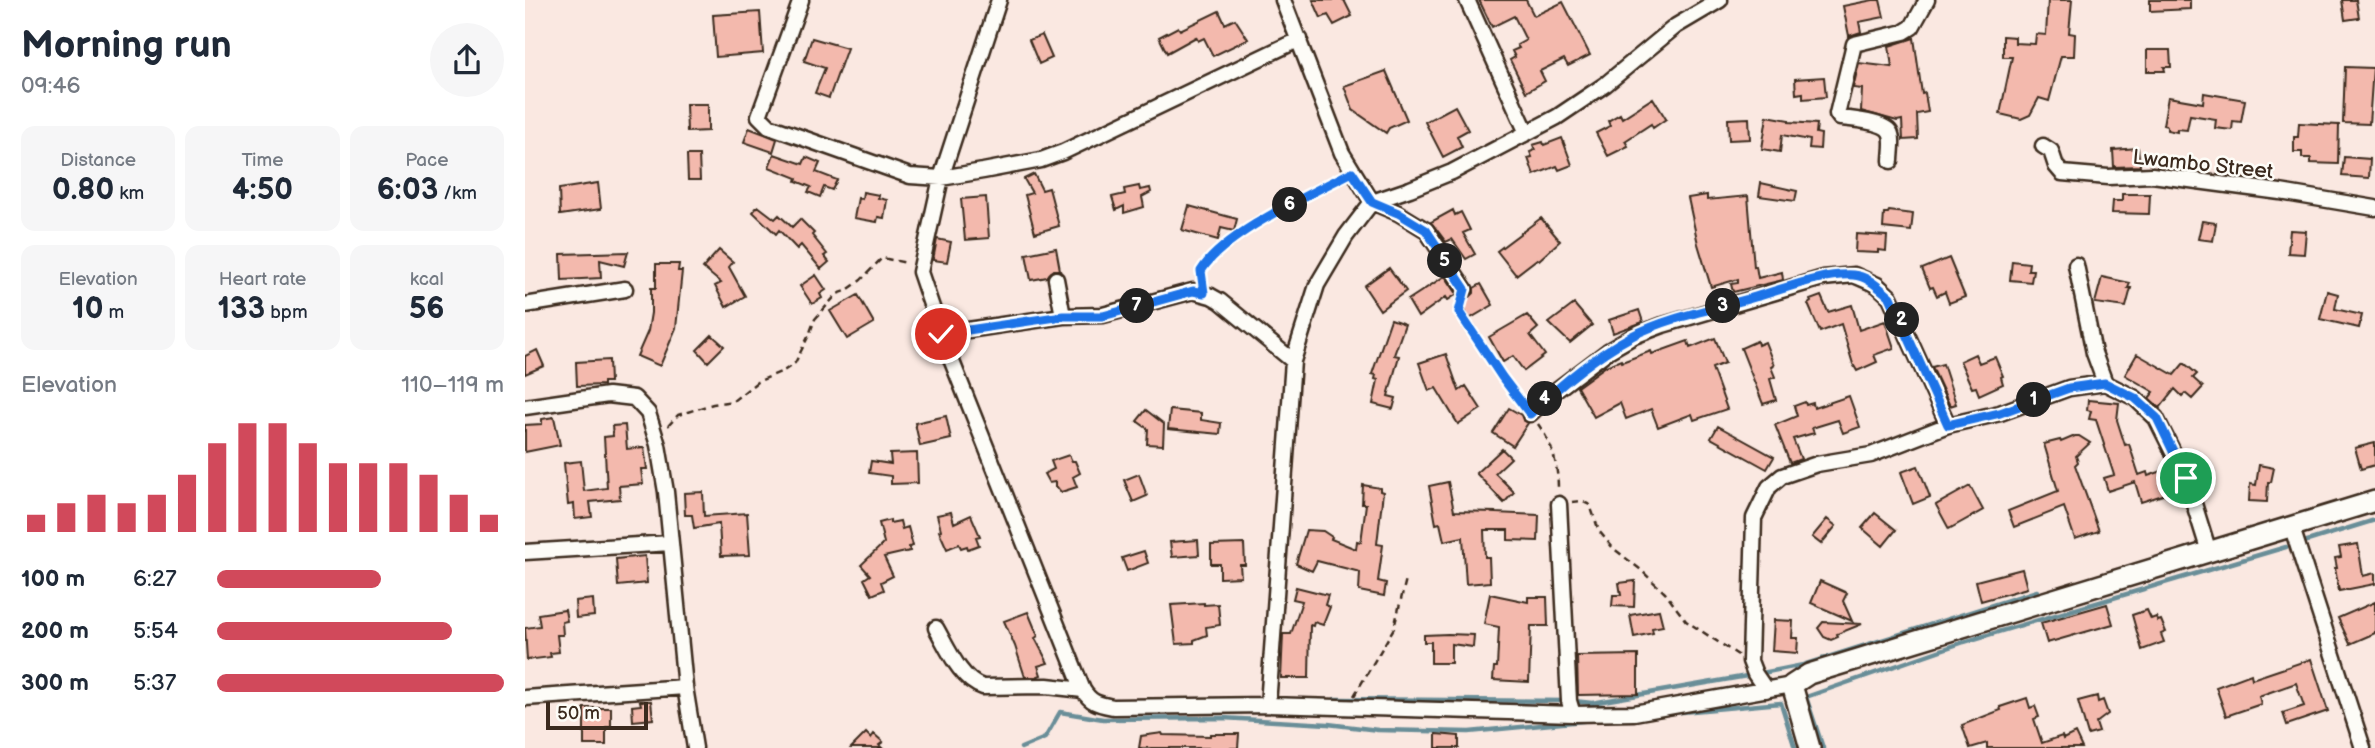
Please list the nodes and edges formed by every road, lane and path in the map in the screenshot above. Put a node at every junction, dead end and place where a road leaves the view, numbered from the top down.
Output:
1 (801, 0) edge
2 (999, 0) edge
3 (1283, 0) edge
4 (1467, 0) edge
5 (1720, 0) edge
6 (1927, 0) edge
7 (1300, 39) junction
8 (1527, 133) junction
9 (2042, 146) dead end
10 (1891, 161) dead end
11 (1352, 172) junction
12 (941, 178) junction
13 (1372, 202) junction
14 (2375, 208) edge
15 (2075, 265) dead end
16 (920, 272) junction
17 (1056, 279) dead end
18 (625, 289) dead end
19 (1465, 289) joint
20 (1204, 293) junction
21 (525, 304) edge
22 (1063, 316) junction
23 (941, 334) junction
24 (1293, 360) junction
25 (2105, 383) junction
26 (525, 407) edge
27 (1530, 414) junction
28 (1948, 425) junction
29 (658, 445) junction
30 (2375, 501) edge
31 (1559, 505) junction
32 (2292, 528) junction
33 (671, 542) junction
34 (525, 552) edge
35 (2209, 552) junction
36 (1406, 579) dead end
37 (936, 628) dead end
38 (1750, 661) junction
39 (1792, 685) junction
40 (685, 687) junction
41 (1083, 690) junction
42 (1766, 690) junction
43 (525, 698) edge
44 (1268, 705) junction
45 (1350, 708) junction
46 (1573, 714) junction
47 (695, 748) edge
48 (1810, 748) edge
49 (2363, 748) edge

1 - 12 street
2 - 12 street
3 - 7 street
4 - 8 street
5 - 8 street
6 - 10 street
7 - 11 street
7 - 12 street
8 - 13 street
9 - 14 street, Lwambo Street
11 - 13 street
11 - 20 path
12 - 16 street
13 - 19 street
13 - 24 street
15 - 25 street
16 - 23 street
16 - 29 path
17 - 22 street
18 - 21 street
19 - 27 path
20 - 22 street
20 - 24 street
22 - 23 street
23 - 41 street
24 - 44 street
25 - 28 street
25 - 35 street
26 - 29 street
27 - 28 street
27 - 31 path
28 - 38 street
29 - 33 street
30 - 32 street
31 - 38 path
31 - 46 street
32 - 35 street
32 - 49 street
33 - 34 street
33 - 40 street
35 - 39 street
36 - 45 path
37 - 41 street
38 - 42 street
39 - 42 street
39 - 48 street
40 - 43 street
40 - 47 street
41 - 44 street
42 - 46 street
44 - 45 street
45 - 46 street

